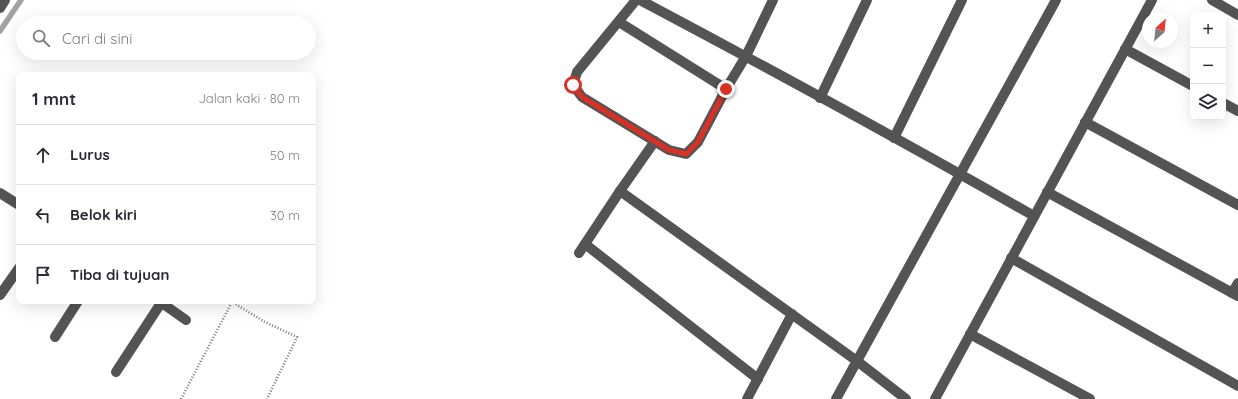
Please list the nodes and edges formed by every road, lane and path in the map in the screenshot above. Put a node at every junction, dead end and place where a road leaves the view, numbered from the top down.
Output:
1 (5, 0) edge
2 (636, 0) edge
3 (640, 0) edge
4 (773, 0) edge
5 (867, 0) edge
6 (962, 0) edge
7 (1056, 0) edge
8 (1152, 0) edge
9 (1212, 0) edge
10 (0, 8) edge
11 (1238, 14) edge
12 (620, 22) junction
13 (1125, 49) junction
14 (746, 56) junction
15 (1190, 84) edge
16 (726, 89) junction
17 (820, 98) junction
18 (1226, 105) edge
19 (1238, 111) edge
20 (1085, 122) junction
21 (894, 138) junction
22 (655, 141) junction
23 (960, 174) junction
24 (620, 191) junction
25 (1047, 192) junction
26 (0, 193) edge
27 (16, 204) edge
28 (1238, 205) edge
29 (1034, 216) junction
30 (585, 244) junction
31 (579, 253) dead end
32 (1011, 258) junction
33 (16, 272) edge
34 (1238, 283) edge
35 (1235, 294) edge
36 (0, 295) edge
37 (76, 304) edge
38 (159, 304) edge
39 (163, 304) edge
40 (231, 304) edge
41 (235, 304) edge
42 (792, 314) junction
43 (186, 320) dead end
44 (970, 334) junction
45 (55, 337) dead end
46 (857, 361) junction
47 (116, 372) dead end
48 (758, 379) junction
49 (1238, 386) edge
50 (181, 399) edge
51 (267, 399) edge
52 (747, 399) edge
53 (836, 399) edge
54 (906, 399) edge
55 (935, 399) edge
56 (1090, 399) edge

1 - 10 street
2 - 12 street
3 - 14 street
4 - 14 street
5 - 17 street
6 - 21 street
7 - 23 street
8 - 13 street
9 - 11 street
12 - 16 street
12 - 22 street
13 - 15 street
13 - 20 street
14 - 16 street
14 - 17 street
16 - 22 street
17 - 21 street
18 - 19 street
20 - 25 street
20 - 28 street
21 - 23 street
22 - 24 street
23 - 29 street
23 - 46 street
24 - 30 street
24 - 42 street
25 - 29 street
25 - 35 street
26 - 27 street
29 - 32 street
30 - 31 street
30 - 48 street
32 - 44 street
32 - 49 street
33 - 36 street
34 - 35 street
37 - 45 street
38 - 47 street
39 - 43 street
40 - 50 path
41 - 51 path
42 - 46 street
42 - 48 street
44 - 55 street
44 - 56 street
46 - 53 street
46 - 54 street
48 - 52 street

